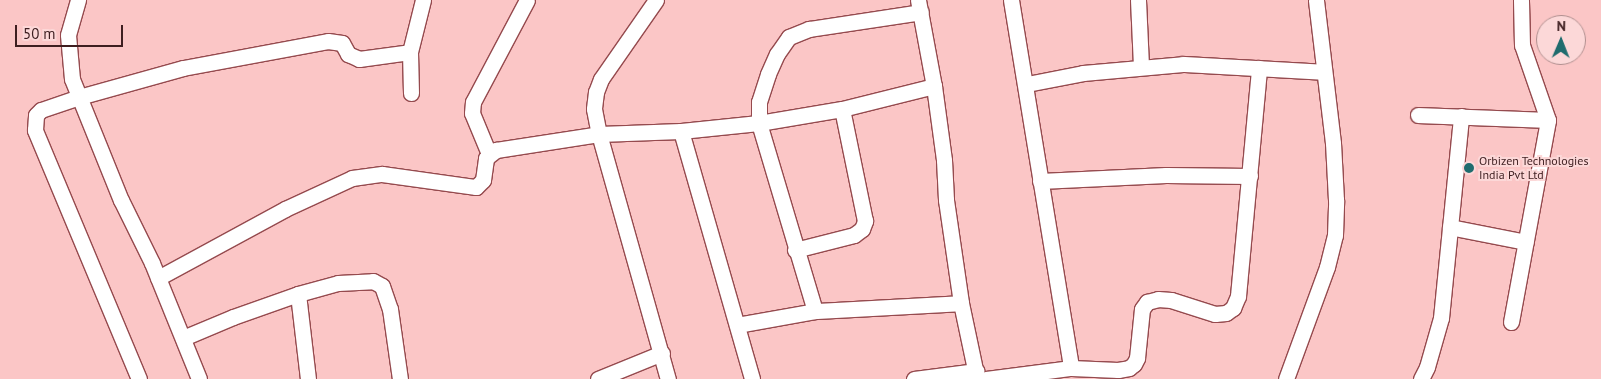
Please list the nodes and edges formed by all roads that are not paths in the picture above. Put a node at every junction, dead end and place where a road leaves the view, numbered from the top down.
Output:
1 (78, 0) edge
2 (423, 0) edge
3 (527, 0) edge
4 (656, 0) edge
5 (1012, 0) edge
6 (1138, 0) edge
7 (1316, 0) edge
8 (1520, 0) edge
9 (919, 6) edge
10 (410, 52) junction
11 (1141, 66) junction
12 (1259, 68) junction
13 (1324, 72) junction
14 (1026, 84) junction
15 (934, 86) junction
16 (411, 93) dead end
17 (79, 97) junction
18 (842, 109) junction
19 (1418, 115) dead end
20 (1461, 116) junction
21 (1548, 120) junction
22 (759, 123) junction
23 (681, 130) junction
24 (599, 134) junction
25 (489, 154) junction
26 (1250, 176) junction
27 (1040, 181) junction
28 (1450, 227) junction
29 (1526, 242) junction
30 (796, 250) junction
31 (158, 278) junction
32 (298, 294) junction
33 (961, 304) junction
34 (815, 311) junction
35 (1511, 322) dead end
36 (737, 325) junction
37 (182, 338) junction
38 (662, 353) junction
39 (1072, 368) junction
40 (979, 376) edge
41 (139, 379) edge
42 (199, 379) edge
43 (308, 379) edge
44 (400, 379) edge
45 (598, 379) edge
46 (668, 379) edge
47 (752, 379) edge
48 (914, 379) edge
49 (1286, 379) edge
50 (1421, 379) edge

1 - 17 street
2 - 10 street
3 - 25 street
4 - 24 street
5 - 14 street
6 - 11 street
7 - 13 street
8 - 21 street
9 - 15 street
9 - 22 street
10 - 16 street
10 - 17 street
11 - 12 street
11 - 14 street
12 - 13 street
12 - 26 street
13 - 49 street
14 - 27 street
15 - 18 street
15 - 33 street
17 - 31 street
17 - 41 street
18 - 22 street
18 - 30 street
19 - 20 street
20 - 21 street
20 - 28 street
21 - 29 street
22 - 23 street
22 - 30 street
23 - 24 street
23 - 36 street
24 - 25 street
24 - 38 street
25 - 31 street
26 - 27 street
26 - 39 street
27 - 39 street
28 - 29 street
28 - 50 street
29 - 35 street
30 - 34 street
31 - 37 street
32 - 37 street
32 - 43 street
32 - 44 street
33 - 34 street
33 - 40 street
34 - 36 street
36 - 47 street
37 - 42 street
38 - 45 street
38 - 46 street
39 - 40 street
40 - 48 street

